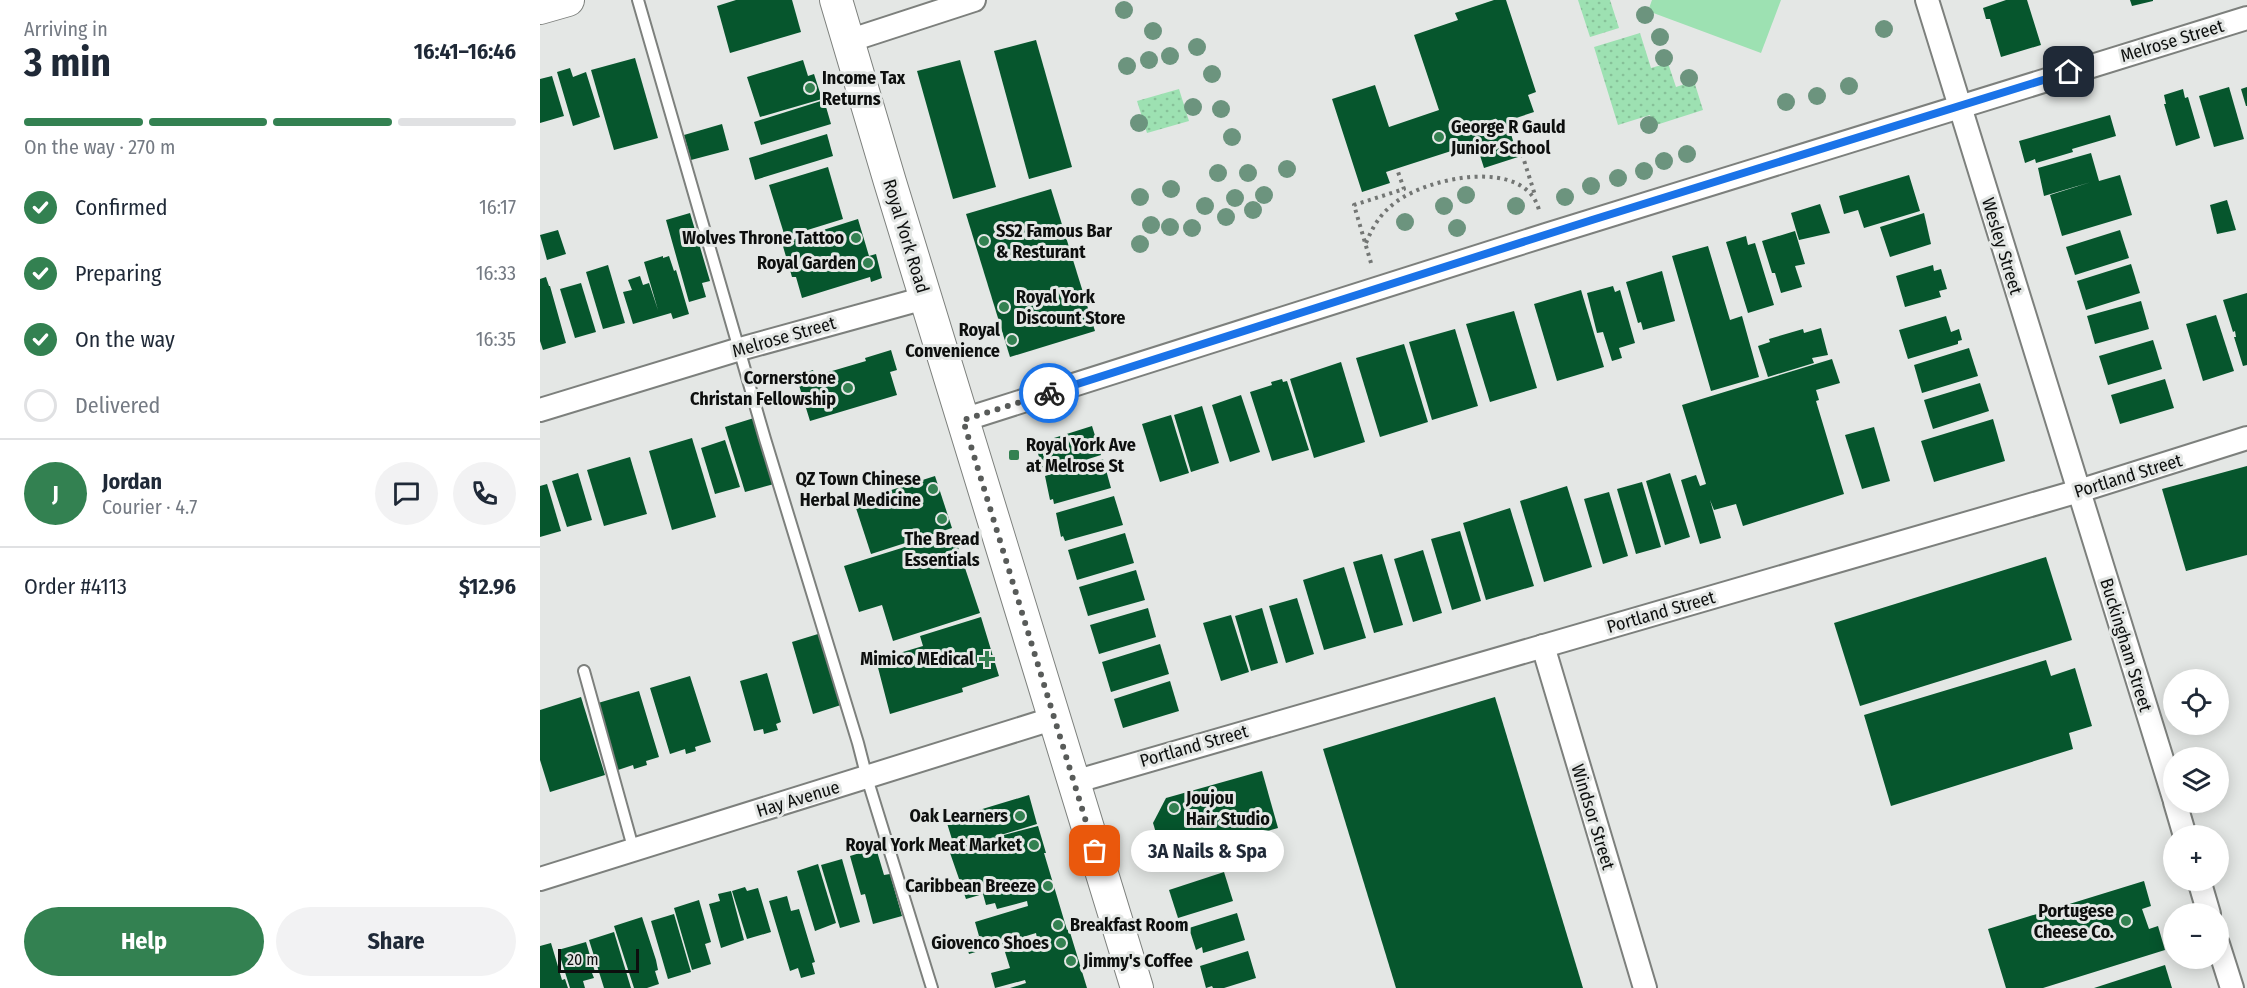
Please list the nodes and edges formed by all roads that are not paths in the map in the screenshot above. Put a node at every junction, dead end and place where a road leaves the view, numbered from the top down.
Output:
1 (568, 0) edge
2 (638, 0) edge
3 (836, 0) edge
4 (974, 0) edge
5 (1927, 0) edge
6 (540, 8) edge
7 (2247, 18) edge
8 (848, 41) junction
9 (1958, 106) junction
10 (925, 298) junction
11 (740, 349) junction
12 (540, 410) edge
13 (963, 420) junction
14 (2247, 438) edge
15 (2079, 491) junction
16 (1543, 646) junction
17 (584, 671) dead end
18 (1055, 718) junction
19 (2163, 762) edge
20 (867, 778) junction
21 (1074, 782) junction
22 (634, 851) junction
23 (540, 879) edge
24 (2226, 969) edge
25 (932, 988) edge
26 (1137, 988) edge
27 (1645, 988) edge
28 (2232, 988) edge

1 - 6 main road
2 - 11 lane
3 - 8 main road, Royal York Road
4 - 8 street
5 - 9 street, Wesley Street
7 - 9 street, Melrose Street
8 - 10 main road, Royal York Road
9 - 13 street, Melrose Street
9 - 15 street, Wesley Street
10 - 11 street, Melrose Street
10 - 13 main road, Royal York Road
11 - 12 street, Melrose Street
11 - 20 lane
13 - 18 main road, Royal York Road
14 - 15 street, Portland Street
15 - 16 street, Portland Street
15 - 19 street, Buckingham Street
16 - 21 street, Portland Street
16 - 27 street, Windsor Street
17 - 22 lane
18 - 20 street, Hay Avenue
18 - 21 main road, Royal York Road
20 - 22 street, Hay Avenue
20 - 25 lane
21 - 26 main road, Royal York Road
22 - 23 street, Hay Avenue
24 - 28 street

